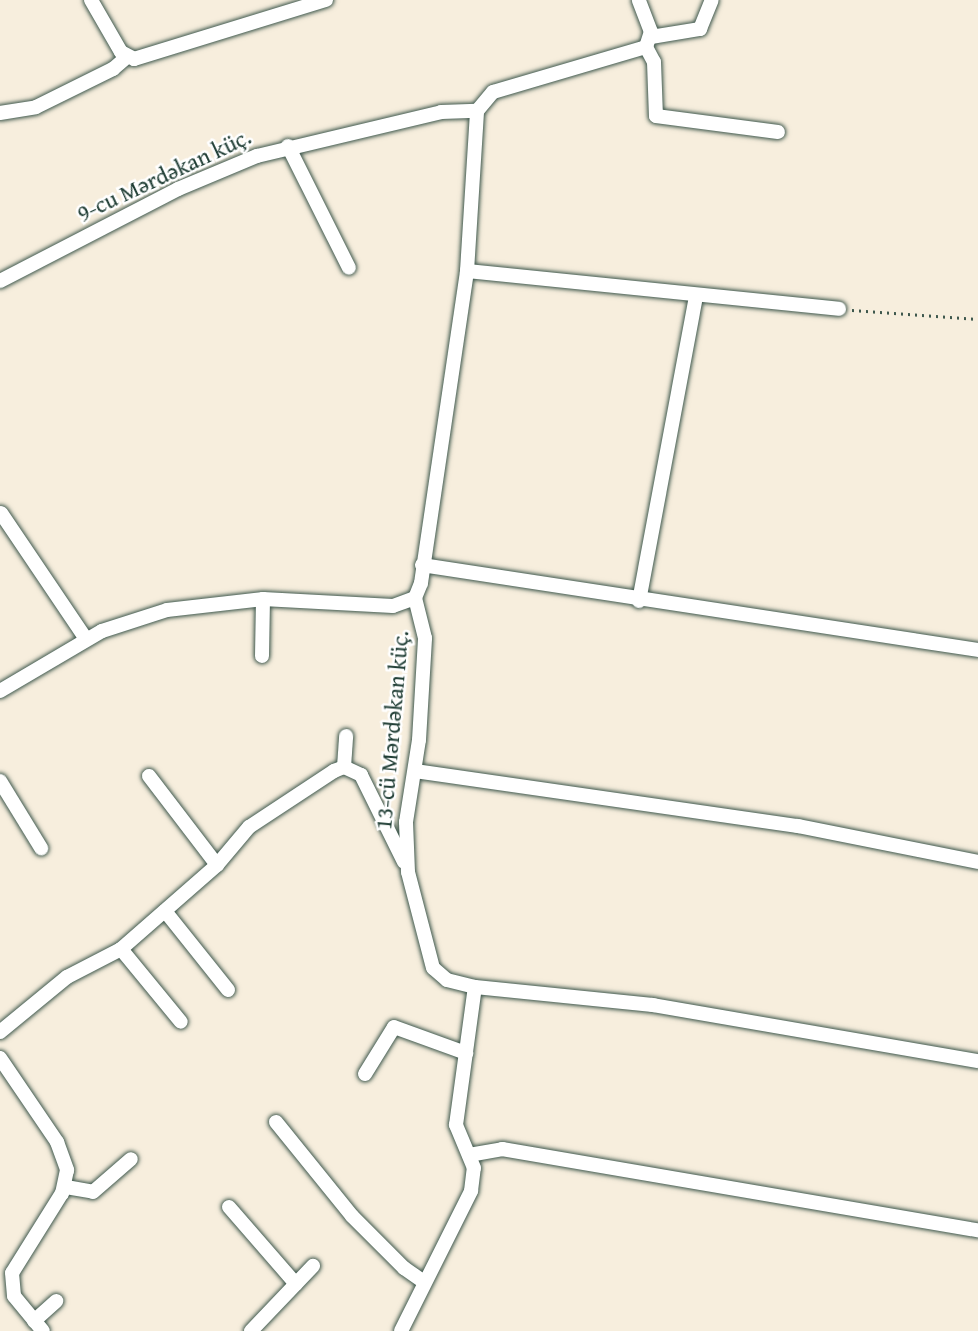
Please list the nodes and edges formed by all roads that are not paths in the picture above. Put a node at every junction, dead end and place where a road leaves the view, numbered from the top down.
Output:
1 (91, 0) edge
2 (326, 0) edge
3 (639, 0) edge
4 (712, 0) edge
5 (648, 42) junction
6 (127, 57) junction
7 (477, 111) junction
8 (0, 113) edge
9 (778, 132) dead end
10 (288, 146) junction
11 (349, 268) dead end
12 (467, 271) junction
13 (0, 281) edge
14 (696, 297) junction
15 (839, 309) road end
16 (1, 513) edge
17 (422, 565) junction
18 (415, 598) junction
19 (263, 599) junction
20 (639, 601) junction
21 (86, 639) junction
22 (978, 650) edge
23 (262, 656) dead end
24 (0, 691) edge
25 (346, 736) dead end
26 (344, 767) junction
27 (415, 771) junction
28 (149, 776) dead end
29 (0, 781) edge
30 (408, 807) junction
31 (382, 812) junction
32 (41, 848) dead end
33 (978, 862) edge
34 (217, 865) junction
35 (408, 872) junction
36 (165, 911) junction
37 (121, 949) junction
38 (475, 987) junction
39 (228, 990) dead end
40 (181, 1022) dead end
41 (0, 1032) edge
42 (466, 1053) junction
43 (0, 1058) edge
44 (978, 1061) edge
45 (365, 1074) dead end
46 (276, 1122) dead end
47 (469, 1155) junction
48 (131, 1159) dead end
49 (66, 1186) junction
50 (229, 1207) dead end
51 (978, 1230) edge
52 (313, 1266) dead end
53 (424, 1282) junction
54 (296, 1284) junction
55 (6, 1288) edge
56 (56, 1301) dead end
57 (38, 1326) edge
58 (251, 1331) edge
59 (401, 1331) edge

1 - 6 street
2 - 6 street
3 - 5 street
4 - 5 street
5 - 7 street
5 - 9 street
6 - 8 street
7 - 10 street, 9-cu Mərdəkan küç.
7 - 12 street, 13-cü Mərdəkan küç.
10 - 11 street
10 - 13 street, 9-cu Mərdəkan küç.
12 - 14 street
12 - 17 street, 13-cü Mərdəkan küç.
14 - 15 street
14 - 20 street
16 - 21 street
17 - 18 street, 13-cü Mərdəkan küç.
17 - 20 street
18 - 19 street
18 - 27 street, 13-cü Mərdəkan küç.
19 - 21 street
19 - 23 street
20 - 22 street
21 - 24 street
25 - 26 street
26 - 31 street
26 - 34 street
27 - 30 street, 13-cü Mərdəkan küç.
27 - 33 street
28 - 34 street
29 - 32 street
30 - 31 street
30 - 35 street, 13-cü Mərdəkan küç.
31 - 35 street
34 - 36 street
35 - 38 street, 13-cü Mərdəkan küç.
36 - 37 street
36 - 39 street
37 - 40 street
37 - 41 street
38 - 42 street
38 - 44 street
42 - 45 street
42 - 47 street
43 - 49 street
46 - 53 street
47 - 51 street
47 - 53 street
48 - 49 street
49 - 55 street
50 - 54 street
52 - 54 street
53 - 59 street
54 - 58 street
55 - 57 street
56 - 57 street

